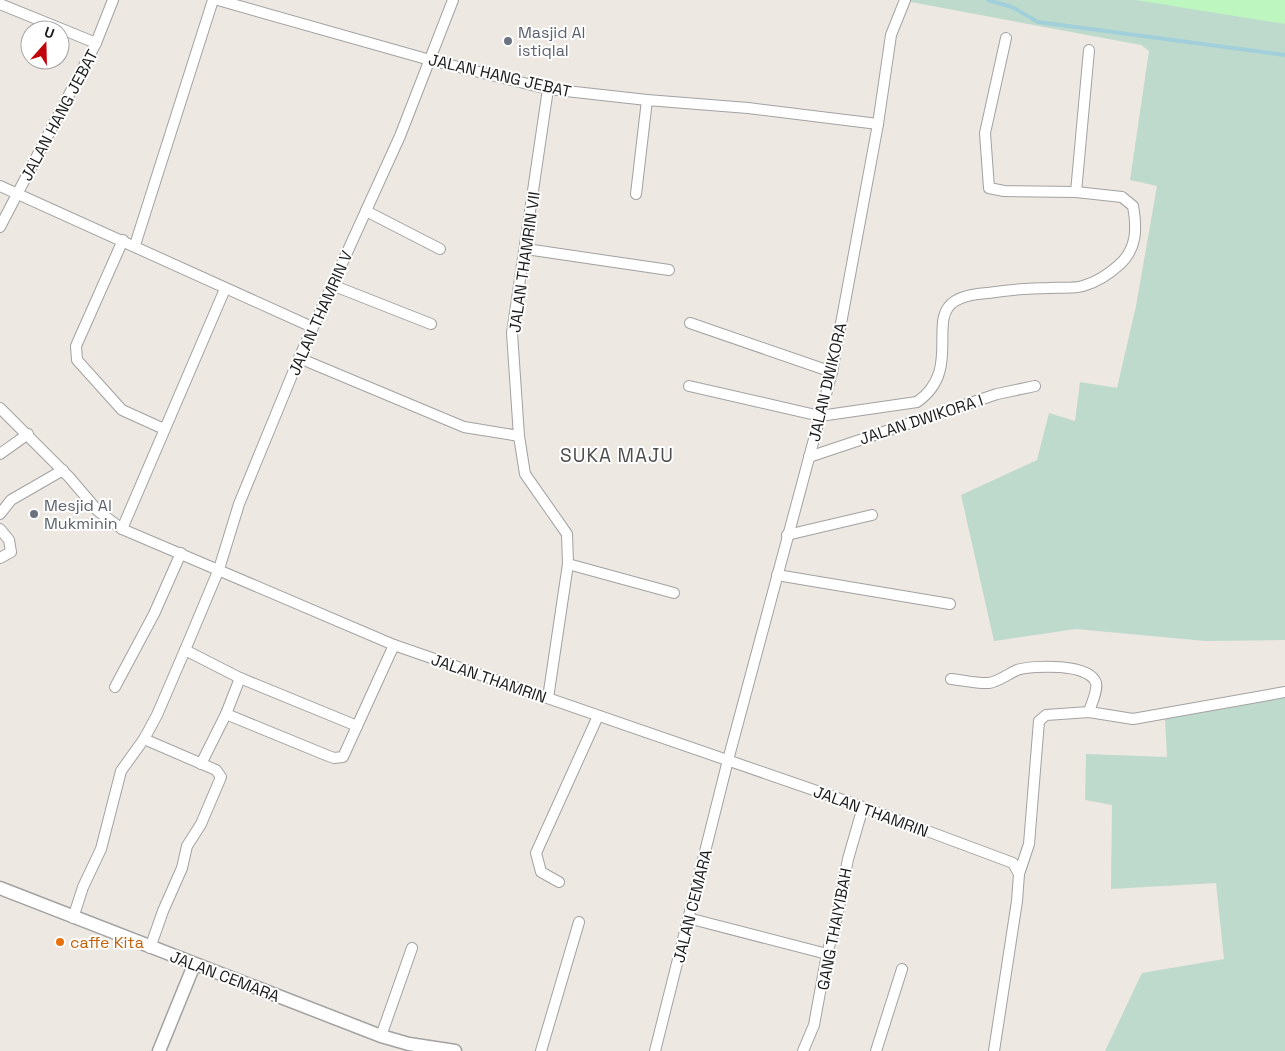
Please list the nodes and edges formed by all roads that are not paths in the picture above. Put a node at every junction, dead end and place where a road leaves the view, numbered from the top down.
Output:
1 (113, 0) edge
2 (213, 0) edge
3 (218, 0) edge
4 (453, 0) edge
5 (904, 1) edge
6 (0, 4) edge
7 (1006, 38) dead end
8 (96, 43) junction
9 (1089, 50) dead end
10 (430, 60) junction
11 (548, 89) junction
12 (647, 100) junction
13 (878, 124) junction
14 (0, 186) edge
15 (1076, 192) junction
16 (17, 194) junction
17 (636, 194) dead end
18 (366, 211) junction
19 (0, 227) edge
20 (123, 240) junction
21 (135, 245) junction
22 (440, 249) dead end
23 (526, 249) junction
24 (669, 270) dead end
25 (332, 285) junction
26 (225, 289) junction
27 (690, 323) dead end
28 (431, 324) dead end
29 (312, 327) junction
30 (299, 358) junction
31 (832, 372) junction
32 (689, 386) dead end
33 (1035, 386) dead end
34 (0, 408) edge
35 (820, 416) junction
36 (164, 429) junction
37 (28, 434) junction
38 (519, 436) junction
39 (0, 454) edge
40 (809, 457) junction
41 (63, 470) junction
42 (0, 514) edge
43 (872, 515) dead end
44 (0, 528) edge
45 (122, 529) junction
46 (787, 535) junction
47 (181, 553) junction
48 (0, 558) edge
49 (568, 564) junction
50 (219, 570) junction
51 (776, 575) junction
52 (674, 592) dead end
53 (950, 604) dead end
54 (394, 645) junction
55 (185, 650) junction
56 (240, 678) junction
57 (951, 679) dead end
58 (115, 687) dead end
59 (1285, 692) edge
60 (548, 698) junction
61 (1089, 712) junction
62 (226, 714) junction
63 (598, 716) junction
64 (357, 726) junction
65 (144, 739) junction
66 (728, 760) junction
67 (201, 764) junction
68 (863, 807) junction
69 (1019, 874) junction
70 (559, 882) dead end
71 (0, 888) edge
72 (73, 918) junction
73 (688, 918) junction
74 (580, 922) dead end
75 (150, 948) junction
76 (412, 948) dead end
77 (827, 954) junction
78 (194, 965) junction
79 (902, 969) dead end
80 (381, 1036) junction
81 (159, 1051) edge
82 (455, 1051) edge
83 (541, 1051) edge
84 (655, 1051) edge
85 (803, 1051) edge
86 (876, 1051) edge
87 (994, 1051) edge

1 - 8 street, JALAN HANG JEBAT
2 - 21 street
3 - 10 street, JALAN HANG JEBAT
4 - 10 street, JALAN THAMRIN V
5 - 13 street, JALAN DWIKORA
6 - 8 street
7 - 15 street
8 - 16 street, JALAN HANG JEBAT
9 - 15 street
10 - 11 street, JALAN HANG JEBAT
10 - 18 street, JALAN THAMRIN V
11 - 12 street, JALAN HANG JEBAT
11 - 23 street, JALAN THAMRIN VII
12 - 13 street, JALAN HANG JEBAT
12 - 17 street
13 - 31 street, JALAN DWIKORA
14 - 16 street
15 - 35 street
16 - 19 street, JALAN HANG JEBAT
16 - 20 street
18 - 22 street
18 - 25 street, JALAN THAMRIN V
20 - 21 street
20 - 36 street
21 - 26 street
23 - 24 street
23 - 38 street, JALAN THAMRIN VII
25 - 28 street
25 - 29 street, JALAN THAMRIN V
26 - 29 street
26 - 36 street
27 - 31 street
29 - 30 street, JALAN THAMRIN V
30 - 38 street
30 - 50 street, JALAN THAMRIN V
31 - 35 street, JALAN DWIKORA
32 - 35 street
33 - 40 street, JALAN DWIKORA I
34 - 37 street, JALAN THAMRIN
35 - 40 street, JALAN DWIKORA
36 - 45 street
37 - 39 street
37 - 41 street, JALAN THAMRIN
38 - 49 street, JALAN THAMRIN VII
40 - 46 street, JALAN DWIKORA
41 - 42 street
41 - 45 street, JALAN THAMRIN
43 - 46 street
44 - 48 street
45 - 47 street, JALAN THAMRIN
46 - 51 street, JALAN DWIKORA
47 - 50 street, JALAN THAMRIN
47 - 58 street
49 - 52 street
49 - 60 street, JALAN THAMRIN VII
50 - 54 street, JALAN THAMRIN
50 - 55 street, JALAN THAMRIN V
51 - 53 street
51 - 66 street, JALAN DWIKORA
54 - 60 street, JALAN THAMRIN
54 - 64 street
55 - 56 street
55 - 65 street, JALAN THAMRIN V
56 - 62 street
56 - 64 street
57 - 61 street
59 - 61 street
60 - 63 street, JALAN THAMRIN
61 - 69 street
62 - 64 street
62 - 67 street
63 - 66 street, JALAN THAMRIN
63 - 70 street
65 - 67 street
65 - 72 street, JALAN THAMRIN V
66 - 68 street, JALAN THAMRIN
66 - 73 street, JALAN CEMARA
67 - 75 street
68 - 69 street, JALAN THAMRIN
68 - 77 street, GANG THAIYIBAH
69 - 87 street
71 - 72 street, JALAN CEMARA
72 - 75 street, JALAN CEMARA
73 - 77 street
73 - 84 street, JALAN CEMARA
74 - 83 street
75 - 78 street, JALAN CEMARA
76 - 80 street
77 - 85 street, GANG THAIYIBAH
78 - 80 street, JALAN CEMARA
78 - 81 street
79 - 86 street
80 - 82 street, JALAN CEMARA

